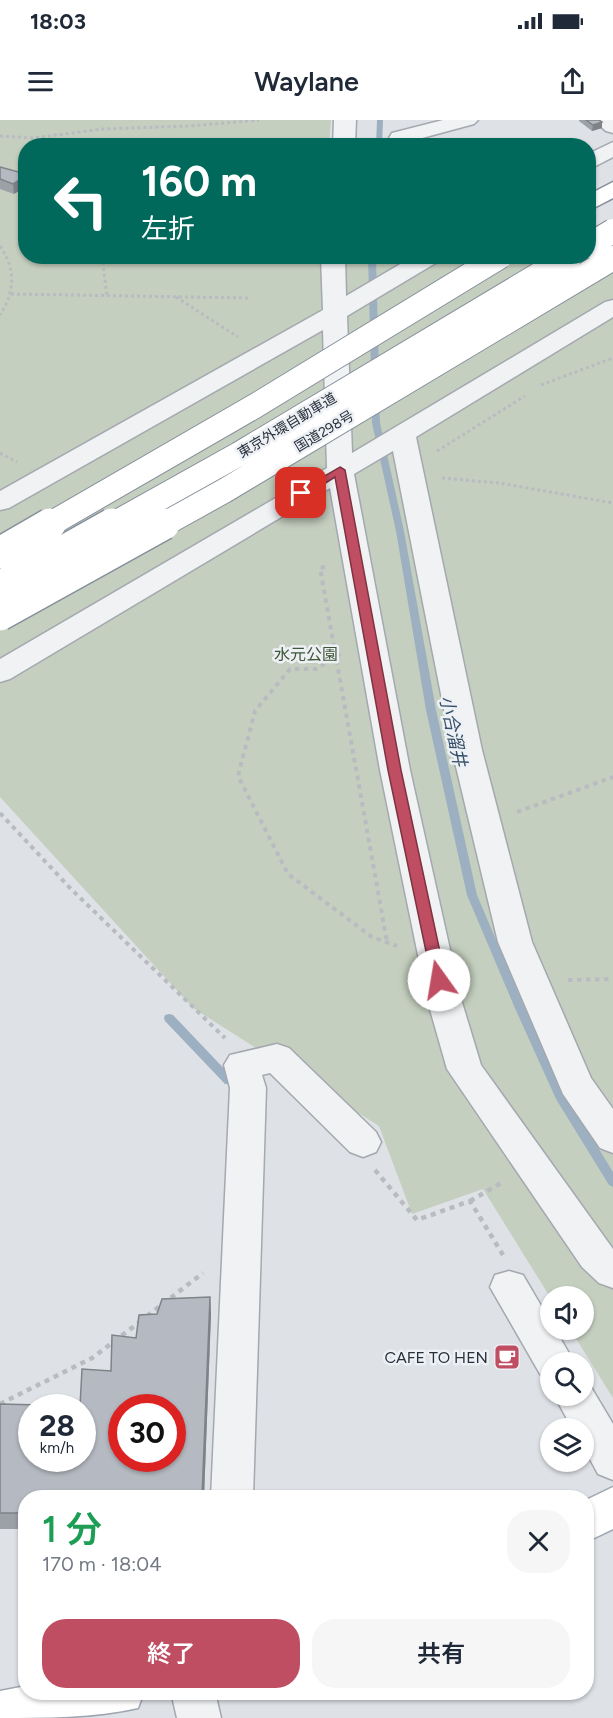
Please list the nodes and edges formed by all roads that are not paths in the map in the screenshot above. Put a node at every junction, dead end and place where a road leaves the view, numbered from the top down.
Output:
1 (345, 120) edge
2 (467, 120) edge
3 (604, 120) edge
4 (613, 127) edge
5 (400, 135) edge
6 (344, 138) edge
7 (613, 148) edge
8 (596, 158) edge
9 (613, 189) edge
10 (596, 199) edge
11 (613, 212) edge
12 (596, 222) edge
13 (613, 231) edge
14 (596, 240) edge
15 (596, 248) edge
16 (613, 256) edge
17 (335, 264) edge
18 (418, 264) edge
19 (488, 264) edge
20 (526, 264) edge
21 (557, 264) edge
22 (346, 307) junction
23 (613, 307) edge
24 (400, 436) junction
25 (340, 470) junction
26 (0, 502) edge
27 (0, 553) edge
28 (0, 573) edge
29 (0, 587) edge
30 (0, 615) edge
31 (0, 672) edge
32 (613, 1138) edge
33 (363, 1142) road end
34 (613, 1272) edge
35 (509, 1287) road end
36 (548, 1352) edge
37 (580, 1406) edge
38 (613, 1461) edge
39 (232, 1490) edge
40 (613, 1506) edge
41 (594, 1518) edge
42 (76, 1700) edge
43 (195, 1700) edge
44 (0, 1713) edge
45 (199, 1718) edge

1 - 6 street
2 - 5 street
3 - 4 street
7 - 8 street
9 - 10 main road
11 - 12 main road
13 - 14 main road, bridge
15 - 16 street
16 - 30 main road, 国道298号, bridge
17 - 22 street
18 - 22 street
19 - 27 main road, bridge
20 - 28 main road, 東京外環自動車道
21 - 29 main road, 東京外環自動車道, bridge
22 - 25 street
22 - 26 street
23 - 24 street
24 - 25 street
24 - 32 street
25 - 31 street
25 - 34 street
33 - 39 street
35 - 36 street
37 - 38 street
40 - 41 main road
42 - 44 main road
43 - 45 street

